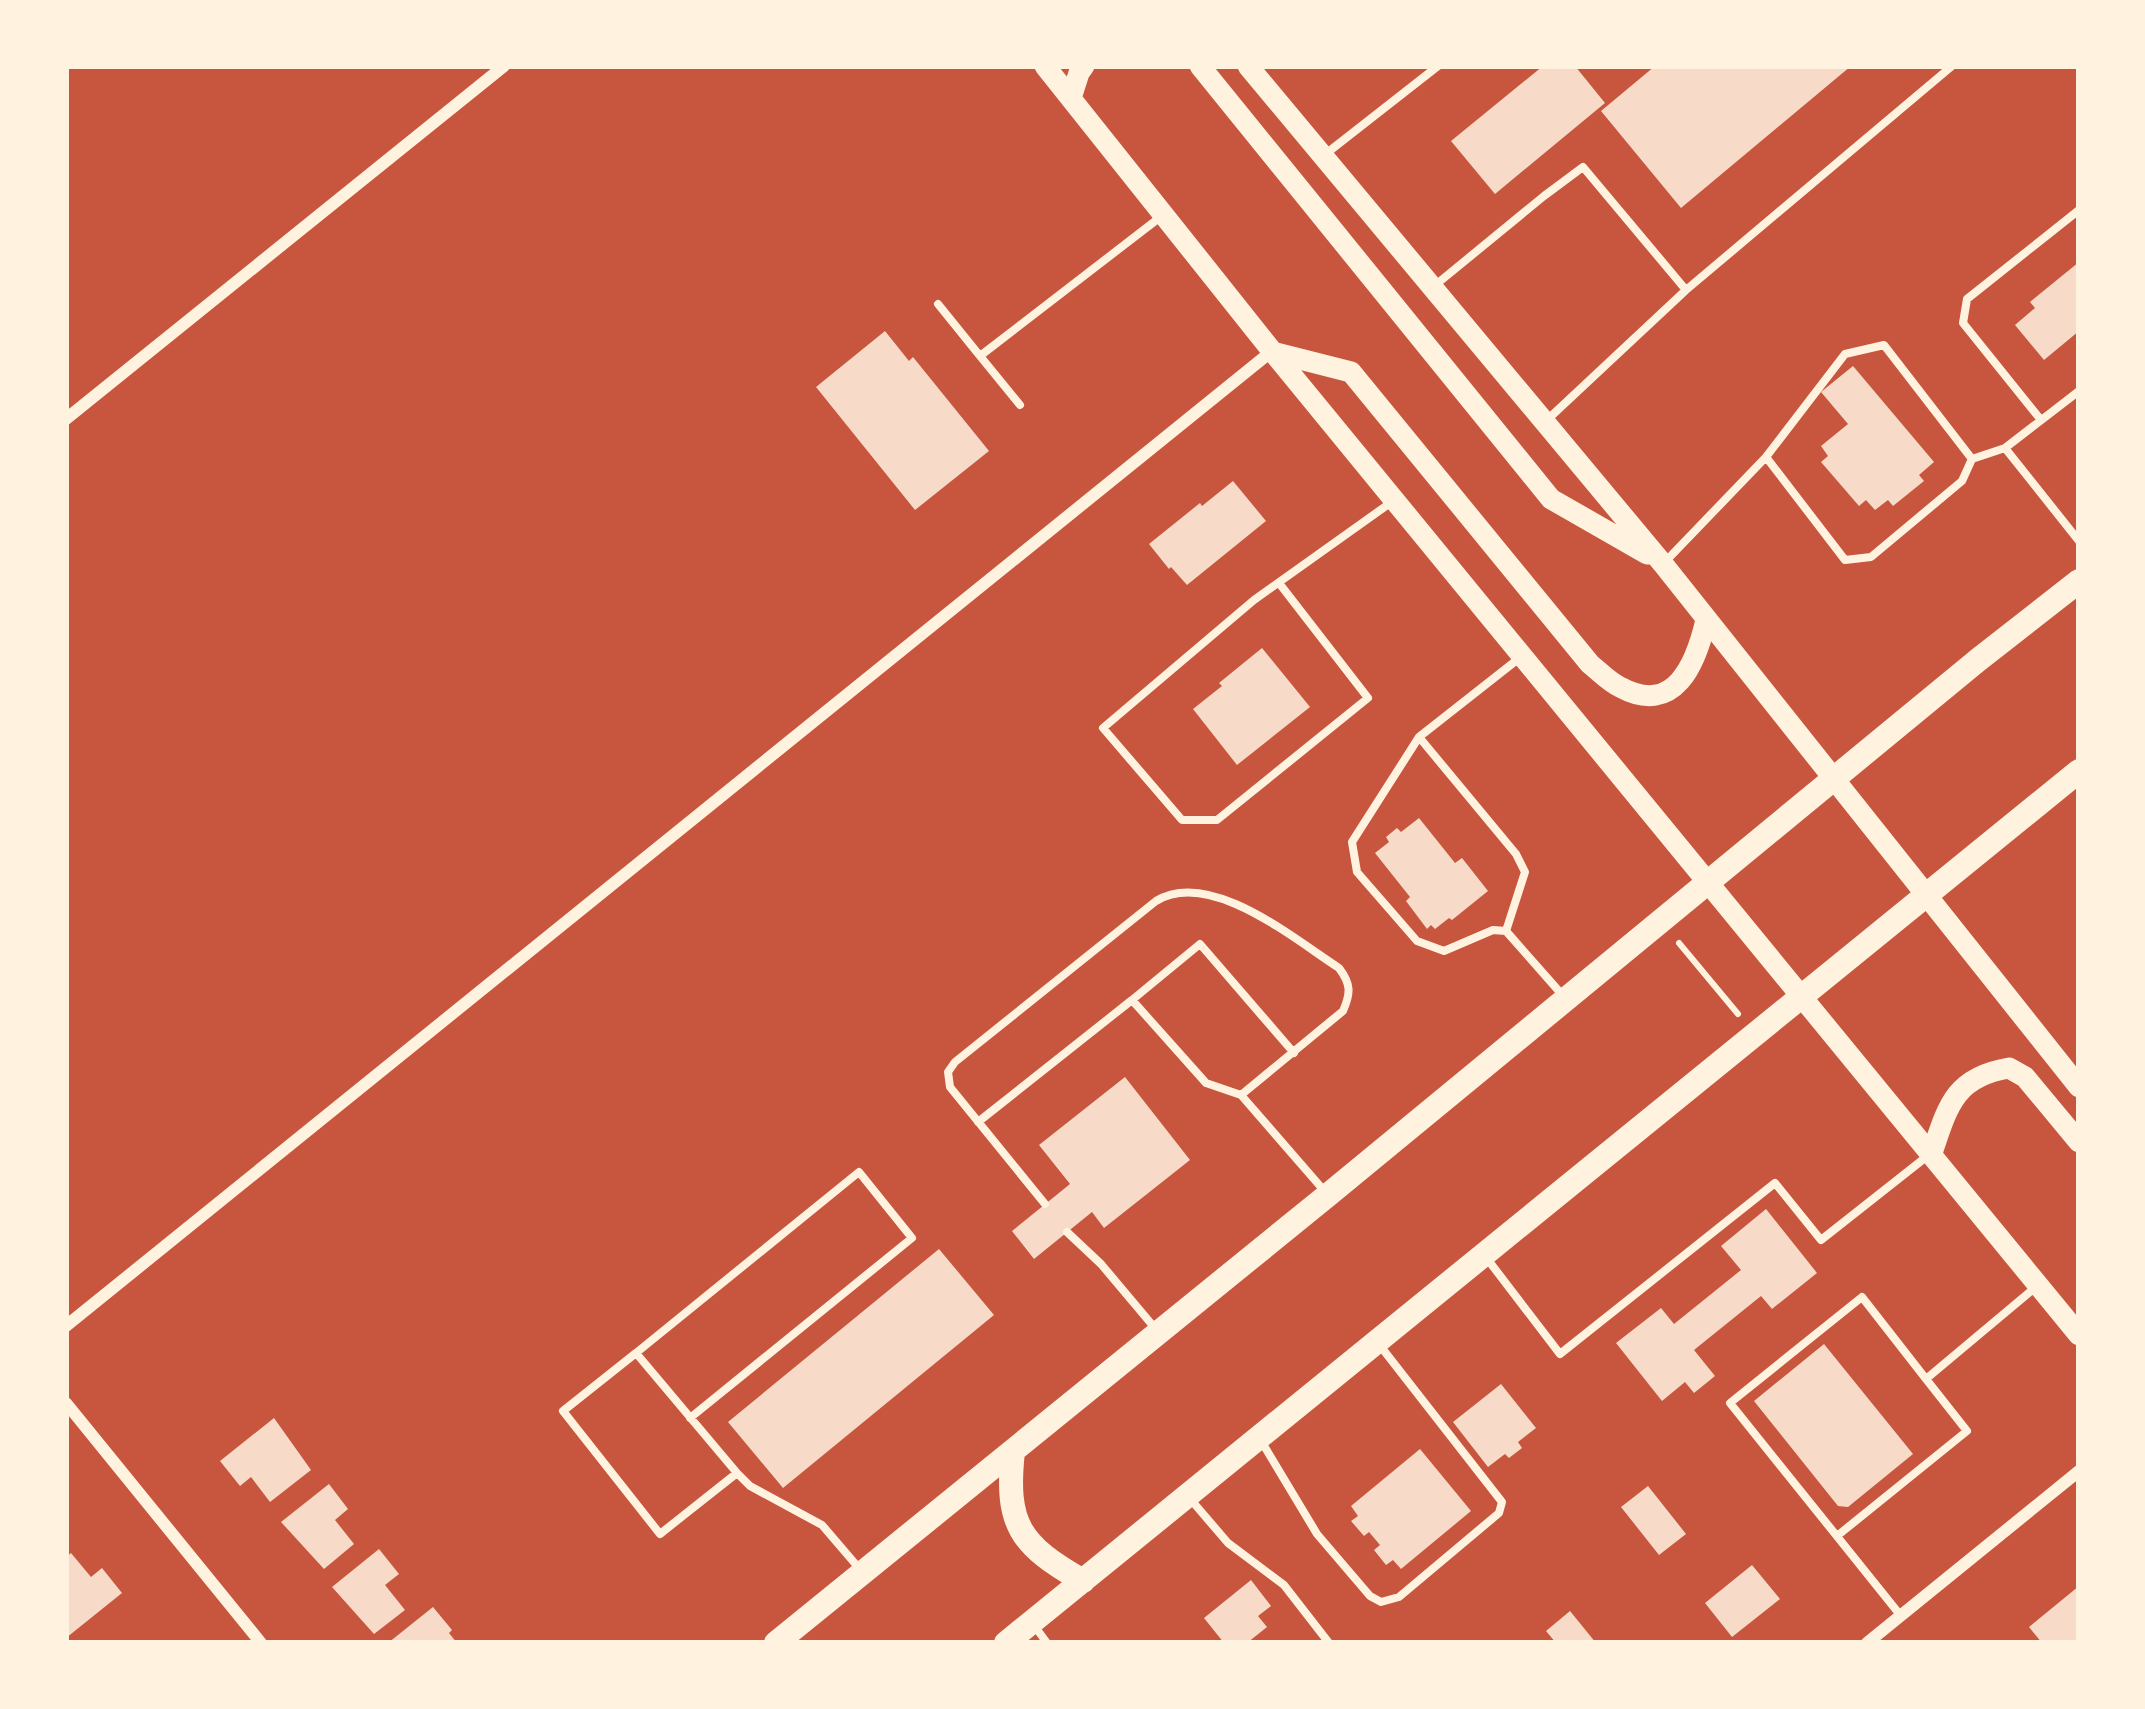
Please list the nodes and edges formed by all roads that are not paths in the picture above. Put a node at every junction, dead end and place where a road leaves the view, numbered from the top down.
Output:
1 (504, 66) edge
2 (1045, 66) edge
3 (1084, 66) edge
4 (1200, 66) edge
5 (1248, 66) edge
6 (1438, 66) edge
7 (1952, 66) edge
8 (1071, 98) junction
9 (1322, 157) junction
10 (2079, 210) edge
11 (1164, 214) junction
12 (1431, 288) junction
13 (1686, 290) junction
14 (938, 304) dead end
15 (1272, 352) junction
16 (980, 356) junction
17 (2079, 391) edge
18 (1020, 405) dead end
19 (66, 419) edge
20 (2041, 420) junction
21 (1544, 422) junction
22 (2005, 448) junction
23 (1766, 457) junction
24 (1972, 459) junction
25 (1394, 500) junction
26 (2079, 542) edge
27 (1664, 564) junction
28 (2079, 581) edge
29 (1279, 583) junction
30 (1706, 620) junction
31 (1523, 655) junction
32 (1419, 737) junction
33 (2079, 771) edge
34 (1834, 777) junction
35 (1707, 883) junction
36 (1926, 894) junction
37 (1507, 931) junction
38 (1800, 997) junction
39 (1566, 999) junction
40 (1132, 1000) junction
41 (1294, 1052) junction
42 (2079, 1087) edge
43 (1241, 1096) junction
44 (978, 1122) junction
45 (2079, 1142) edge
46 (1932, 1153) junction
47 (1328, 1195) junction
48 (1045, 1204) dead end
49 (1067, 1232) dead end
50 (1484, 1255) junction
51 (2038, 1286) junction
52 (66, 1326) edge
53 (1159, 1333) junction
54 (2079, 1335) edge
55 (1378, 1343) junction
56 (636, 1353) junction
57 (1926, 1378) junction
58 (66, 1403) edge
59 (690, 1418) junction
60 (1259, 1437) junction
61 (1013, 1451) junction
62 (2079, 1471) edge
63 (736, 1473) junction
64 (1187, 1495) junction
65 (1837, 1536) junction
66 (863, 1573) junction
67 (1083, 1581) junction
68 (1901, 1616) junction
69 (1032, 1622) junction
70 (261, 1643) edge
71 (776, 1643) edge
72 (1006, 1643) edge
73 (1047, 1643) edge
74 (1329, 1643) edge
75 (1867, 1643) edge

1 - 19 street
2 - 8 main road
3 - 8 main road
4 - 27 main road
5 - 9 main road
6 - 9 lane
7 - 13 lane
8 - 11 main road
9 - 12 main road
10 - 20 lane
11 - 15 main road
11 - 16 lane
12 - 13 lane
12 - 21 main road
13 - 21 lane
14 - 16 lane
15 - 25 main road
15 - 30 main road
15 - 52 street
16 - 18 lane
17 - 20 lane
20 - 22 lane
21 - 27 main road
22 - 24 lane
22 - 26 lane
23 - 24 lane
23 - 24 lane
23 - 27 lane
25 - 29 lane
25 - 31 main road
27 - 30 main road
28 - 34 main road
29 - 29 lane
30 - 34 main road
31 - 32 lane
31 - 35 main road
32 - 37 lane
32 - 37 lane
33 - 36 main road
34 - 35 main road
34 - 36 main road
35 - 38 main road
35 - 39 main road
36 - 38 main road
36 - 42 main road
37 - 39 lane
38 - 46 main road
38 - 50 main road
39 - 47 main road
40 - 41 lane
40 - 43 lane
40 - 44 lane
41 - 43 lane
41 - 44 lane
43 - 47 lane
44 - 48 lane
45 - 46 main road
46 - 50 lane
46 - 51 main road
47 - 53 main road
49 - 53 lane
50 - 55 main road
51 - 54 main road
51 - 57 lane
53 - 61 main road
55 - 60 main road
55 - 60 lane
56 - 59 lane
56 - 59 lane
56 - 63 lane
57 - 65 lane
57 - 65 lane
58 - 70 street
59 - 63 lane
60 - 64 main road
61 - 66 main road
61 - 67 main road
62 - 68 street
63 - 66 lane
64 - 67 main road
64 - 74 lane
65 - 68 lane
66 - 71 main road
67 - 69 main road
68 - 75 street
69 - 72 main road
69 - 73 lane

